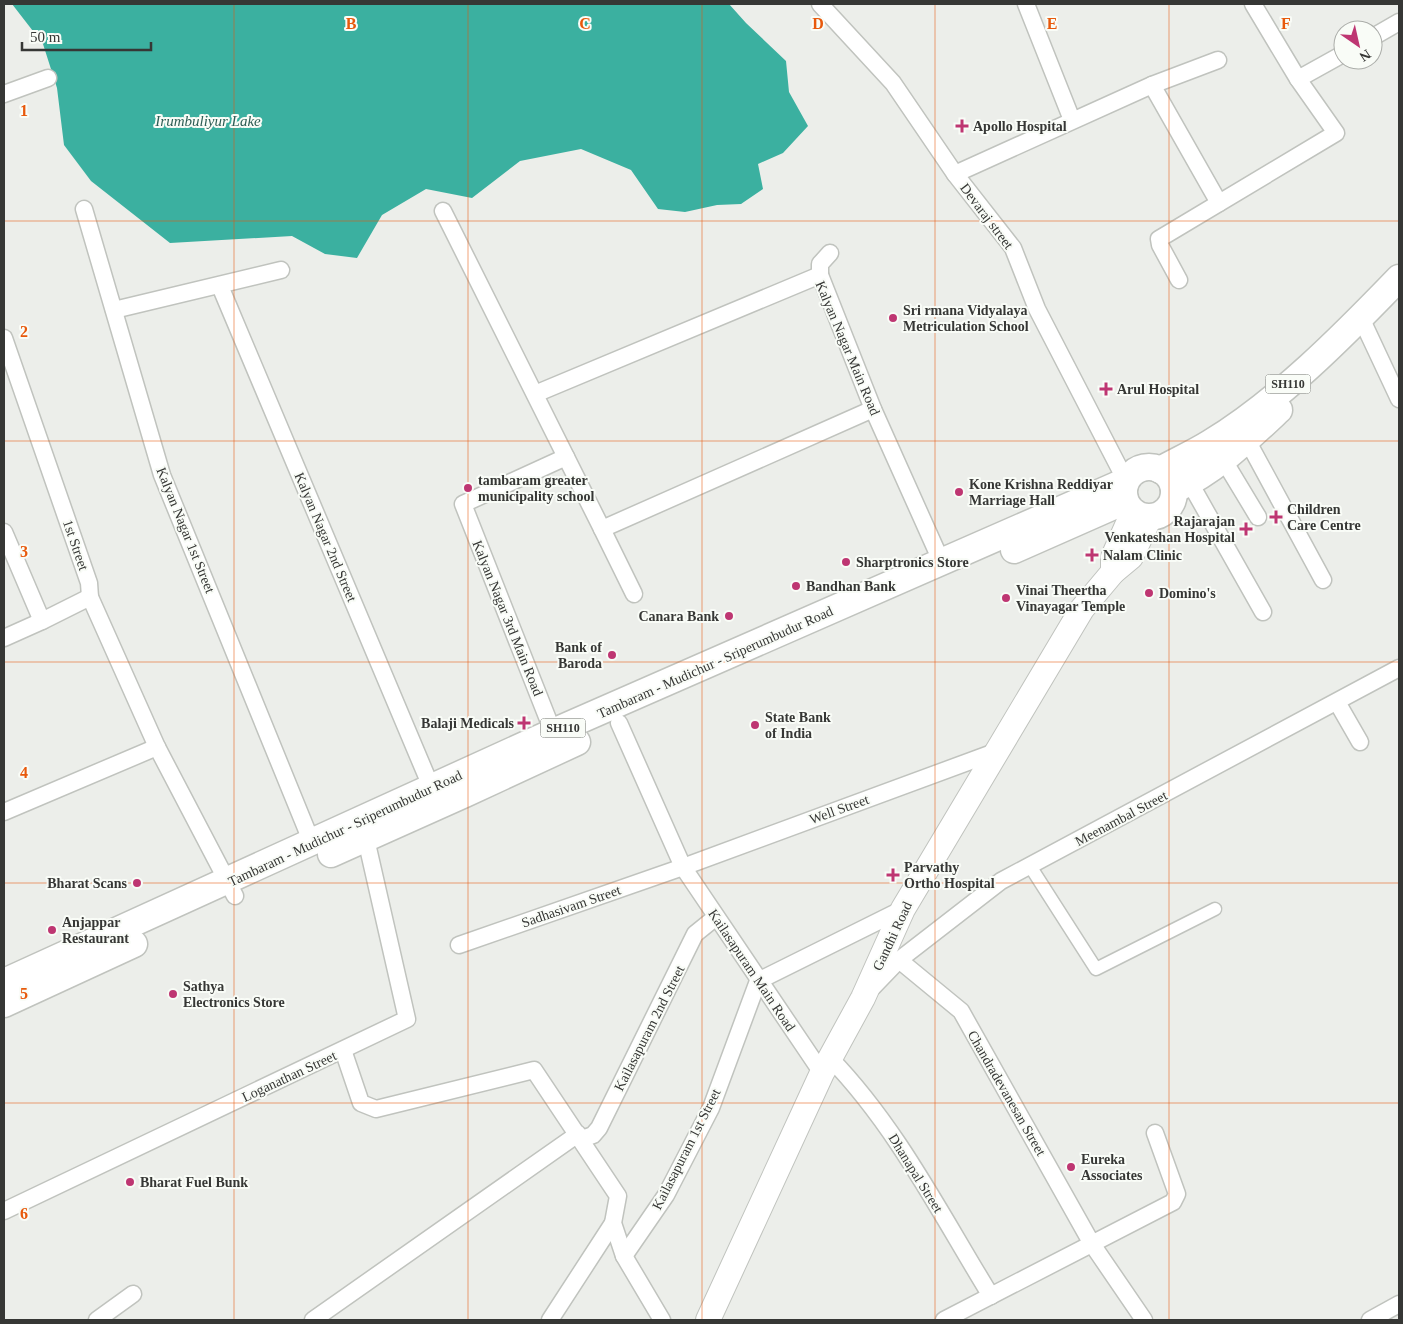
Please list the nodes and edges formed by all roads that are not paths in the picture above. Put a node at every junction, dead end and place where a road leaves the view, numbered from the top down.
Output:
1 (822, 4) edge
2 (1026, 4) edge
3 (1253, 4) edge
4 (1399, 22) edge
5 (1383, 31) edge
6 (1218, 60) dead end
7 (1333, 60) edge
8 (48, 78) dead end
9 (1298, 79) junction
10 (1152, 85) junction
11 (4, 94) edge
12 (1072, 120) junction
13 (955, 174) junction
14 (1218, 204) junction
15 (84, 210) dead end
16 (443, 211) dead end
17 (830, 253) dead end
18 (281, 270) dead end
19 (820, 275) junction
20 (1399, 278) edge
21 (1179, 280) dead end
22 (220, 286) junction
23 (1399, 296) edge
24 (114, 310) junction
25 (1363, 323) junction
26 (4, 338) edge
27 (535, 394) junction
28 (1399, 399) edge
29 (873, 409) junction
30 (1248, 440) junction
31 (566, 457) junction
32 (1223, 459) junction
33 (1174, 481) junction
34 (1134, 503) junction
35 (1258, 517) dead end
36 (602, 529) junction
37 (4, 532) edge
38 (942, 563) junction
39 (1324, 580) dead end
40 (634, 594) dead end
41 (90, 598) junction
42 (1263, 612) dead end
43 (42, 621) junction
44 (4, 638) edge
45 (1399, 668) edge
46 (1337, 702) junction
47 (619, 724) junction
48 (553, 732) junction
49 (1360, 742) dead end
50 (157, 747) junction
51 (995, 752) junction
52 (432, 789) junction
53 (4, 812) edge
54 (366, 839) junction
55 (312, 843) junction
56 (1030, 866) junction
57 (683, 867) junction
58 (231, 889) junction
59 (903, 909) junction
60 (1215, 909) dead end
61 (716, 917) junction
62 (459, 945) dead end
63 (900, 960) junction
64 (758, 981) junction
65 (4, 982) edge
66 (862, 998) junction
67 (4, 1004) edge
68 (343, 1050) junction
69 (826, 1066) junction
70 (1155, 1133) dead end
71 (580, 1137) junction
72 (4, 1211) edge
73 (613, 1223) junction
74 (1092, 1244) junction
75 (624, 1256) junction
76 (133, 1294) dead end
77 (991, 1296) junction
78 (1399, 1304) edge
79 (97, 1320) edge
80 (313, 1320) edge
81 (550, 1320) edge
82 (662, 1320) edge
83 (708, 1320) edge
84 (944, 1320) edge
85 (1144, 1320) edge
86 (1370, 1320) edge

1 - 13 street, Devaraj street
2 - 12 street
3 - 9 street
4 - 5 street
6 - 10 street
7 - 9 street
8 - 11 street
9 - 14 street
10 - 12 street
10 - 14 street
12 - 13 street
13 - 34 street, Devaraj street
14 - 21 street
15 - 24 street, Kalyan Nagar 1st Street
16 - 27 street
17 - 19 street
18 - 22 street
19 - 27 street, Kalyan Nagar Main Road
19 - 29 street, Kalyan Nagar Main Road
20 - 25 main road, SH110
22 - 24 street
22 - 52 street, Kalyan Nagar 2nd Street
23 - 25 main road, SH110
24 - 55 street, Kalyan Nagar 1st Street
25 - 28 street
25 - 30 main road, SH110
25 - 33 main road, SH110
26 - 41 street, 1st Street
27 - 31 street
29 - 36 street
29 - 38 street, Kalyan Nagar Main Road
30 - 32 main road, SH110
30 - 39 street
31 - 36 street
31 - 48 street, Kalyan Nagar 3rd Main Road
32 - 33 main road, SH110
32 - 35 street
33 - 34 main road
33 - 34 main road
33 - 42 street
34 - 38 main road, Tambaram - Mudichur - Sriperumbudur Road / SH110
34 - 47 main road, Tambaram - Mudichur - Sriperumbudur Road / SH110
34 - 51 main road, Gandhi Road
36 - 40 street
37 - 43 street
38 - 48 main road, Tambaram - Mudichur - Sriperumbudur Road / SH110
41 - 43 street
41 - 50 street, 1st Street
43 - 44 street
45 - 46 street, Meenambal Street
46 - 49 street
46 - 56 street, Meenambal Street
47 - 54 main road, Tambaram - Mudichur - Sriperumbudur Road / SH110
47 - 57 street, Kailasapuram Main Road
48 - 52 main road, Tambaram - Mudichur - Sriperumbudur Road / SH110
50 - 53 street
50 - 58 street, 1st Street
51 - 57 street, Well Street
51 - 59 main road, Gandhi Road
52 - 55 main road, Tambaram - Mudichur - Sriperumbudur Road / SH110
54 - 58 main road, Tambaram - Mudichur - Sriperumbudur Road / SH110
54 - 68 street, Loganathan Street
55 - 58 main road, Tambaram - Mudichur - Sriperumbudur Road / SH110
56 - 60 street
56 - 63 street, Meenambal Street
57 - 61 street, Kailasapuram Main Road
57 - 62 street, Sadhasivam Street
58 - 65 main road, Tambaram - Mudichur - Sriperumbudur Road / SH110
58 - 67 main road, Tambaram - Mudichur - Sriperumbudur Road / SH110
59 - 64 street
59 - 66 main road, Gandhi Road
61 - 64 street, Kailasapuram Main Road
61 - 71 street, Kailasapuram 2nd Street
63 - 66 street, Meenambal Street
63 - 74 street, Chandradevanesan Street
64 - 69 street, Kailasapuram Main Road
64 - 75 street, Kailasapuram 1st Street
66 - 69 main road, Gandhi Road
68 - 71 street
68 - 72 street, Loganathan Street
69 - 77 street, Dhanapal Street
69 - 83 main road, Gandhi Road
70 - 74 street
71 - 73 street
71 - 80 street, Kailasapuram 2nd Street
73 - 75 street
73 - 81 street
74 - 77 street
74 - 85 street, Chandradevanesan Street
75 - 82 street
76 - 79 street
77 - 84 street
78 - 86 street

